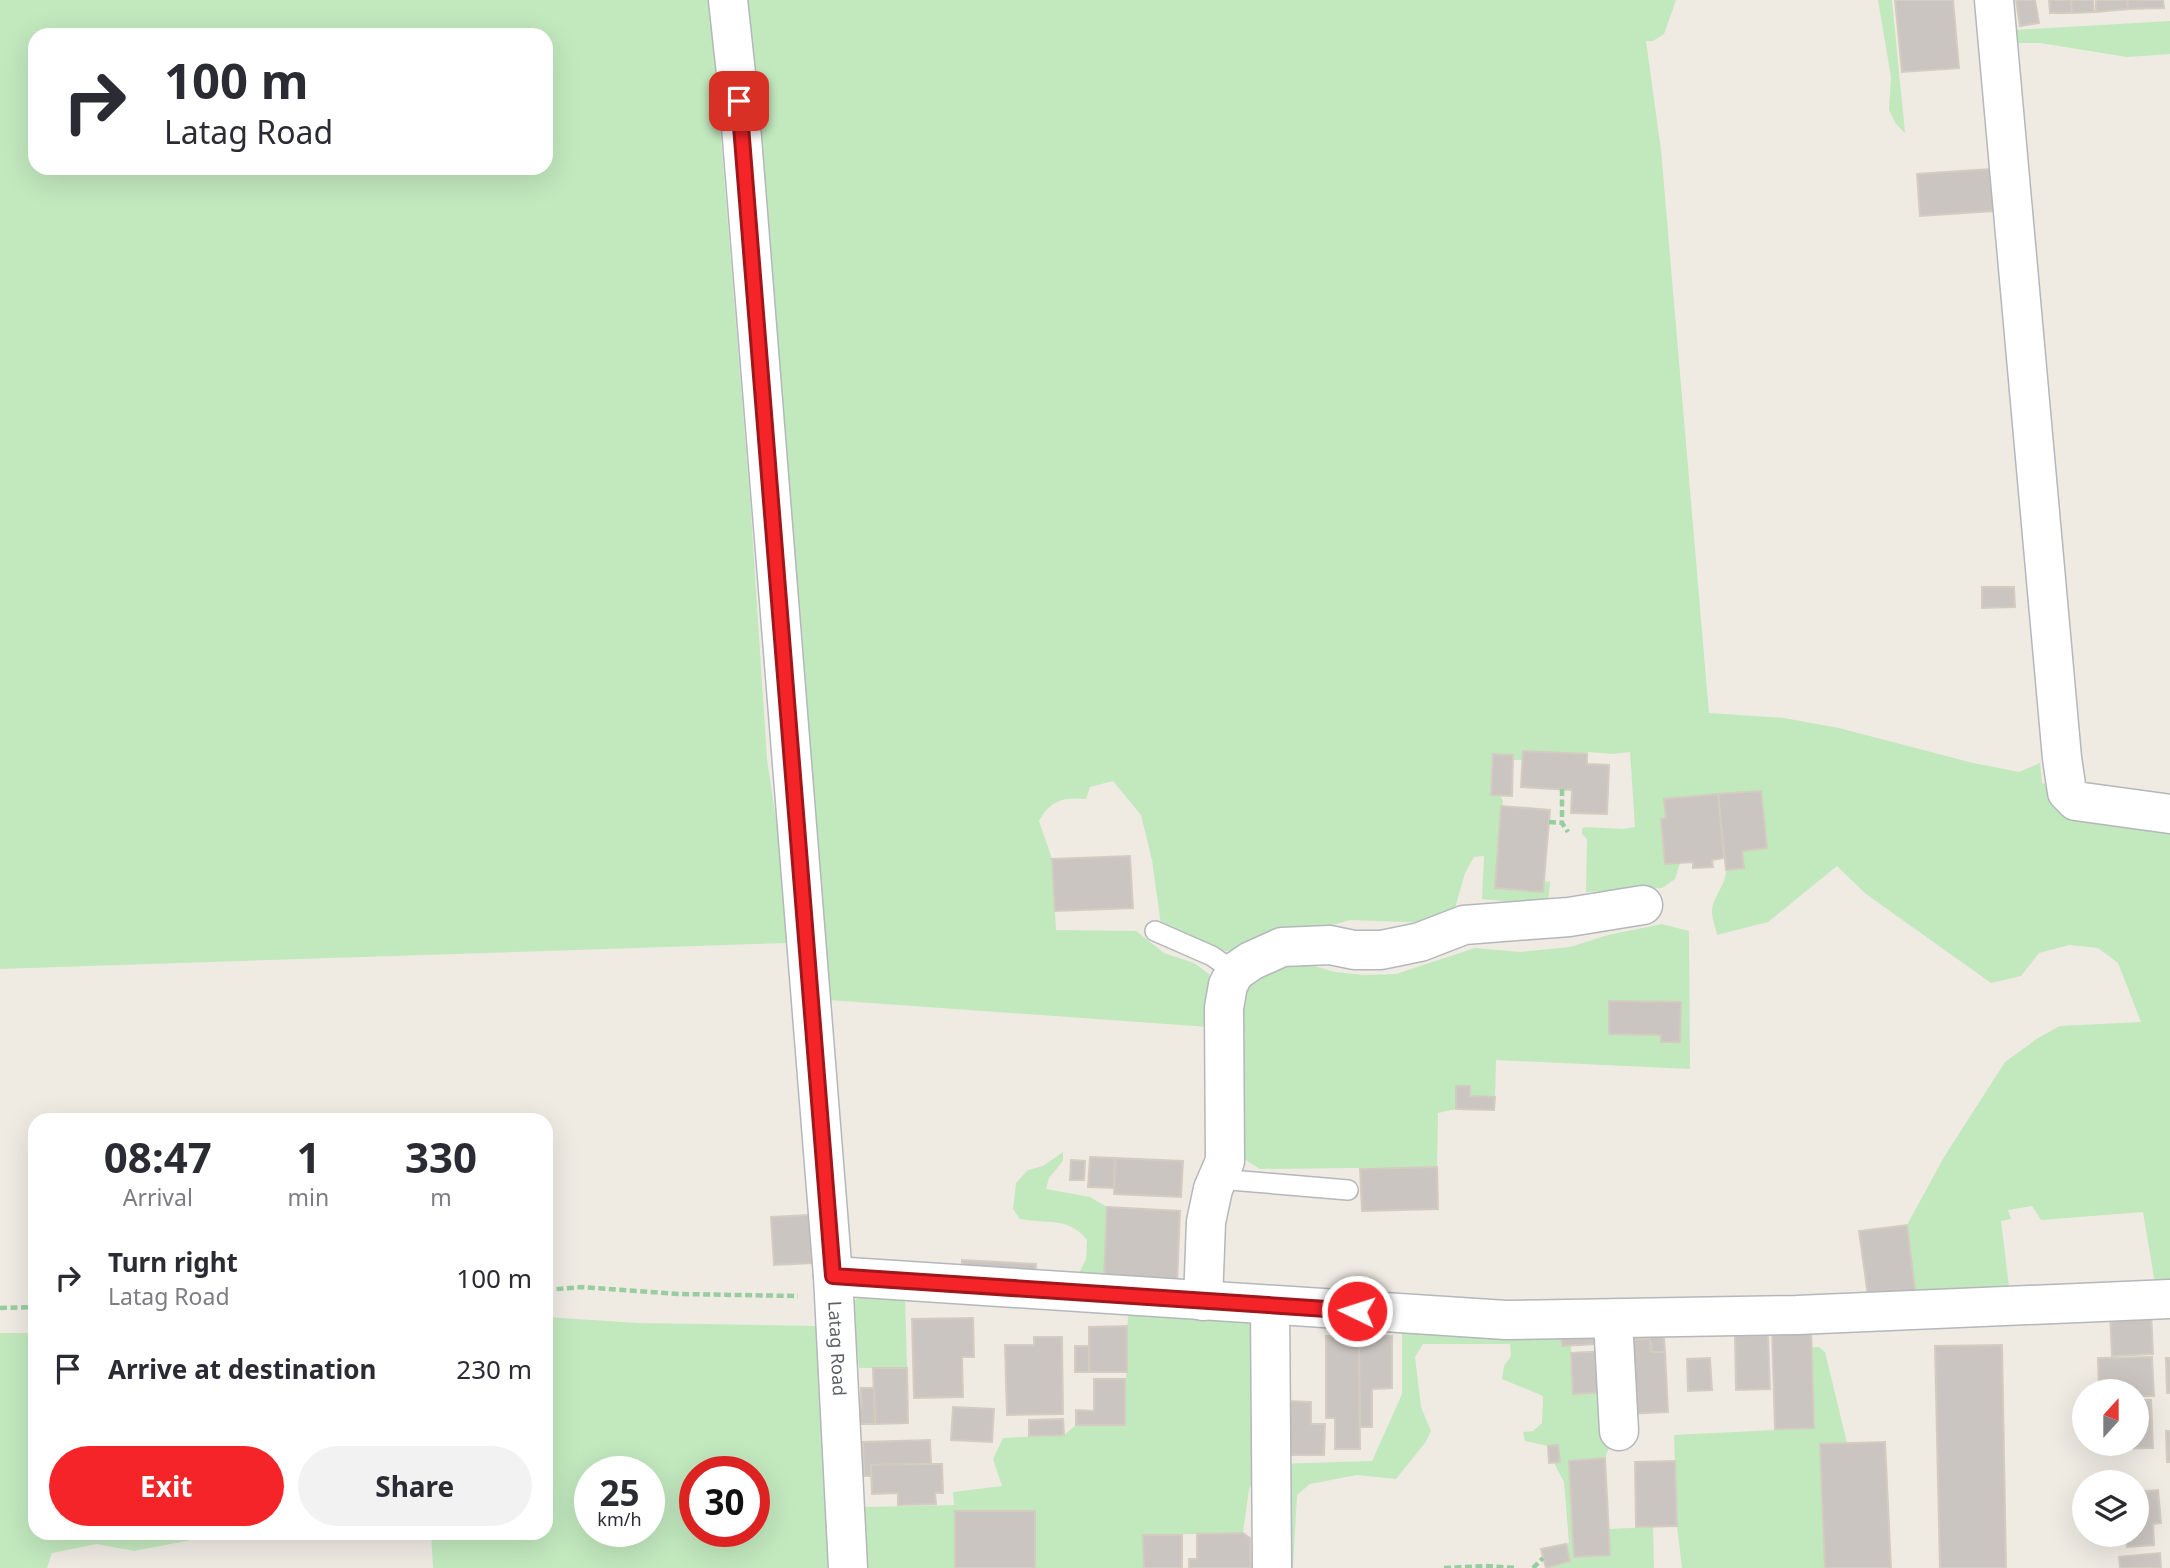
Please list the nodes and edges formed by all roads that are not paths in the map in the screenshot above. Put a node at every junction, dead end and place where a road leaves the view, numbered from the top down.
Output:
1 (729, 0) edge
2 (1994, 0) edge
3 (2170, 814) edge
4 (1643, 905) dead end
5 (1155, 931) dead end
6 (1235, 972) junction
7 (1218, 1180) junction
8 (1348, 1190) dead end
9 (833, 1285) junction
10 (2170, 1298) edge
11 (1203, 1301) junction
12 (1270, 1305) junction
13 (1613, 1320) junction
14 (1619, 1431) dead end
15 (848, 1568) edge
16 (1272, 1568) edge

1 - 9 street, Latag Road
2 - 3 street
4 - 6 street
5 - 6 lane
6 - 7 street
7 - 8 lane
7 - 11 street
9 - 11 street
9 - 15 street, Latag Road
10 - 13 street
11 - 12 street
12 - 13 street
12 - 16 street
13 - 14 street

